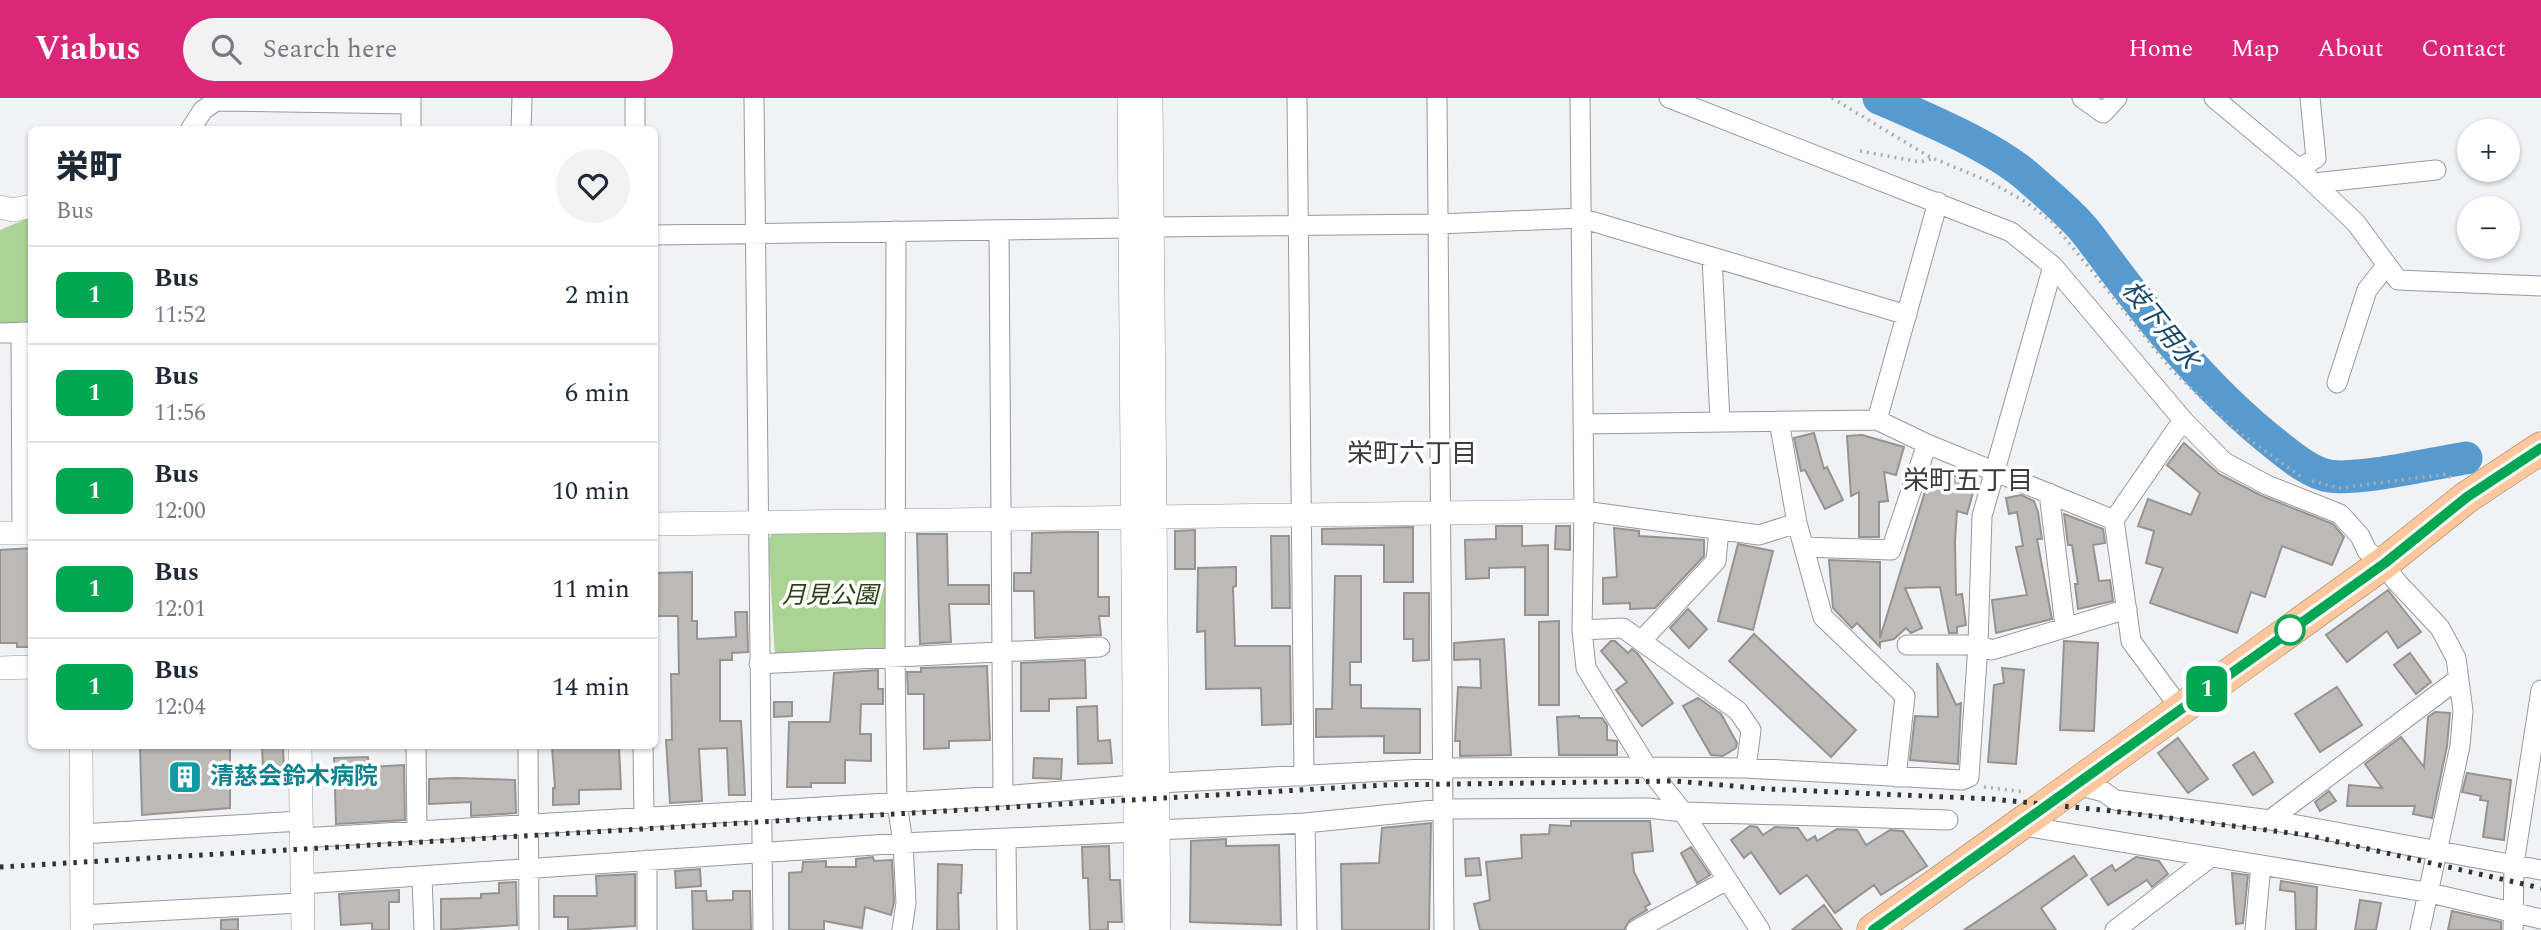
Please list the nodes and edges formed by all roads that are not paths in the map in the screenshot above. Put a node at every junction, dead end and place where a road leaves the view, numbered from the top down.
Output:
1 (522, 98) edge
2 (635, 98) edge
3 (754, 98) edge
4 (1129, 98) edge
5 (1151, 98) edge
6 (1297, 98) edge
7 (1437, 98) edge
8 (1580, 98) edge
9 (1669, 98) edge
10 (2082, 98) edge
11 (2117, 98) edge
12 (2214, 98) edge
13 (2310, 98) edge
14 (281, 100) edge
15 (411, 101) edge
16 (192, 126) edge
17 (411, 126) edge
18 (522, 126) edge
19 (635, 126) edge
20 (2299, 169) junction
21 (2436, 170) dead end
22 (2314, 183) junction
23 (1938, 202) junction
24 (1581, 218) junction
25 (1439, 225) junction
26 (1300, 226) junction
27 (1153, 227) junction
28 (1128, 228) junction
29 (999, 230) junction
30 (896, 231) junction
31 (755, 233) junction
32 (658, 235) edge
33 (1712, 257) junction
34 (2386, 265) junction
35 (2053, 266) junction
36 (2541, 286) edge
37 (1907, 314) junction
38 (26, 332) edge
39 (0, 333) edge
40 (2337, 383) dead end
41 (1877, 420) junction
42 (2183, 420) junction
43 (1720, 421) junction
44 (1779, 421) junction
45 (1583, 424) junction
46 (1927, 444) junction
47 (2541, 448) edge
48 (1995, 470) junction
49 (2049, 494) junction
50 (1584, 511) junction
51 (1441, 513) junction
52 (1304, 515) junction
53 (1145, 517) junction
54 (999, 519) junction
55 (2114, 520) junction
56 (894, 521) junction
57 (1797, 523) junction
58 (658, 524) edge
59 (758, 524) junction
60 (1719, 530) junction
61 (18, 533) edge
62 (1804, 547) junction
63 (2385, 563) junction
64 (2127, 609) junction
65 (2065, 626) junction
66 (1582, 630) junction
67 (1643, 639) junction
68 (1907, 645) dead end
69 (1978, 645) junction
70 (1100, 647) dead end
71 (1001, 654) junction
72 (895, 659) junction
73 (760, 664) junction
74 (28, 667) edge
75 (0, 668) edge
76 (2458, 679) junction
77 (2541, 690) edge
78 (2180, 708) junction
79 (81, 749) edge
80 (300, 749) edge
81 (416, 749) edge
82 (528, 749) edge
83 (643, 749) edge
84 (1647, 767) junction
85 (1443, 768) junction
86 (1746, 768) junction
87 (1304, 776) junction
88 (1896, 777) junction
89 (1159, 783) junction
90 (1134, 785) junction
91 (2077, 785) junction
92 (1003, 796) junction
93 (897, 803) junction
94 (1443, 809) junction
95 (761, 811) junction
96 (1683, 812) junction
97 (644, 819) junction
98 (1948, 820) dead end
99 (2270, 820) junction
100 (1305, 822) junction
101 (529, 824) junction
102 (2018, 825) junction
103 (301, 830) junction
104 (1147, 831) junction
105 (416, 832) junction
106 (80, 834) junction
107 (1006, 839) junction
108 (903, 844) junction
109 (2435, 852) junction
110 (762, 853) junction
111 (2211, 857) junction
112 (647, 860) junction
113 (2514, 864) junction
114 (2261, 865) junction
115 (528, 868) junction
116 (2541, 870) edge
117 (422, 877) junction
118 (1727, 880) junction
119 (2426, 892) junction
120 (301, 894) junction
121 (2541, 919) edge
122 (2512, 921) edge
123 (81, 923) edge
124 (303, 930) edge
125 (424, 930) edge
126 (528, 930) edge
127 (647, 930) edge
128 (763, 930) edge
129 (902, 930) edge
130 (1007, 930) edge
131 (1136, 930) edge
132 (1159, 930) edge
133 (1307, 930) edge
134 (1444, 930) edge
135 (1636, 930) edge
136 (1760, 930) edge
137 (1873, 930) edge
138 (2115, 930) edge
139 (2255, 930) edge
140 (2420, 930) edge

1 - 18 street
2 - 19 street
3 - 31 street
4 - 28 street
5 - 27 street
6 - 26 street
7 - 25 street
8 - 24 street
9 - 23 street
10 - 11 street
12 - 20 street
13 - 20 street
14 - 15 street
14 - 16 street
15 - 17 street
20 - 22 street
21 - 22 street
22 - 34 street
23 - 35 street
23 - 37 street
24 - 25 street
24 - 33 street
24 - 45 street
25 - 26 street
25 - 51 street
26 - 27 street
26 - 52 street
27 - 53 street
28 - 29 street
28 - 53 street
29 - 30 street
29 - 54 street
30 - 31 street
30 - 56 street
31 - 32 street
31 - 59 street
33 - 37 street
33 - 43 street
34 - 36 street
34 - 40 street
35 - 42 street
35 - 48 street
37 - 41 street
38 - 39 street
38 - 61 street
41 - 44 street
41 - 46 street
42 - 55 street
42 - 63 street
43 - 44 street
43 - 45 street
44 - 57 street
45 - 50 street
46 - 48 street
46 - 62 street
47 - 63 highway
48 - 49 street
48 - 69 street
49 - 55 street
49 - 65 street
50 - 51 street
50 - 60 street
50 - 66 street
51 - 52 street
51 - 85 street
52 - 53 street
52 - 87 street
53 - 54 street
53 - 89 street
53 - 90 street
54 - 56 street
54 - 71 street
55 - 64 street
56 - 59 street
56 - 72 street
57 - 60 street
57 - 62 street
58 - 59 street
59 - 73 street
60 - 67 street
62 - 88 street
63 - 76 street
63 - 78 highway
64 - 65 street
64 - 78 street
65 - 69 street
66 - 67 street
66 - 84 street
67 - 86 street
68 - 69 street
69 - 88 street
70 - 71 street
71 - 72 street
71 - 92 street
72 - 73 street
72 - 93 street
73 - 95 street
74 - 75 street
76 - 99 street
76 - 109 street
77 - 113 street
78 - 91 highway
79 - 106 street
80 - 103 street
81 - 105 street
82 - 101 street
83 - 97 street
84 - 85 street
84 - 86 street
84 - 96 street
85 - 87 street
85 - 94 street
86 - 88 street
87 - 89 street
89 - 104 street
90 - 92 street
90 - 104 street
91 - 99 street
91 - 102 highway
92 - 93 street
93 - 95 street
93 - 108 street
94 - 96 street
94 - 100 street
94 - 134 street
95 - 97 street
95 - 110 street
96 - 98 street
96 - 118 street
97 - 101 street
99 - 109 street
100 - 104 street
100 - 133 street
101 - 105 street
101 - 115 street
102 - 111 street
102 - 137 highway
103 - 105 street
103 - 106 street
103 - 120 street
104 - 107 street
104 - 131 street
104 - 132 street
106 - 123 street
107 - 108 street
107 - 130 street
108 - 110 street
108 - 129 street
109 - 113 street
109 - 119 street
110 - 112 street
110 - 128 street
111 - 114 street
111 - 138 street
112 - 115 street
112 - 127 street
113 - 116 street
113 - 122 street
114 - 119 street
114 - 139 street
115 - 117 street
115 - 126 street
117 - 120 street
117 - 125 street
118 - 135 street
118 - 136 street
119 - 122 street
119 - 140 street
120 - 123 street
120 - 124 street
121 - 122 street

